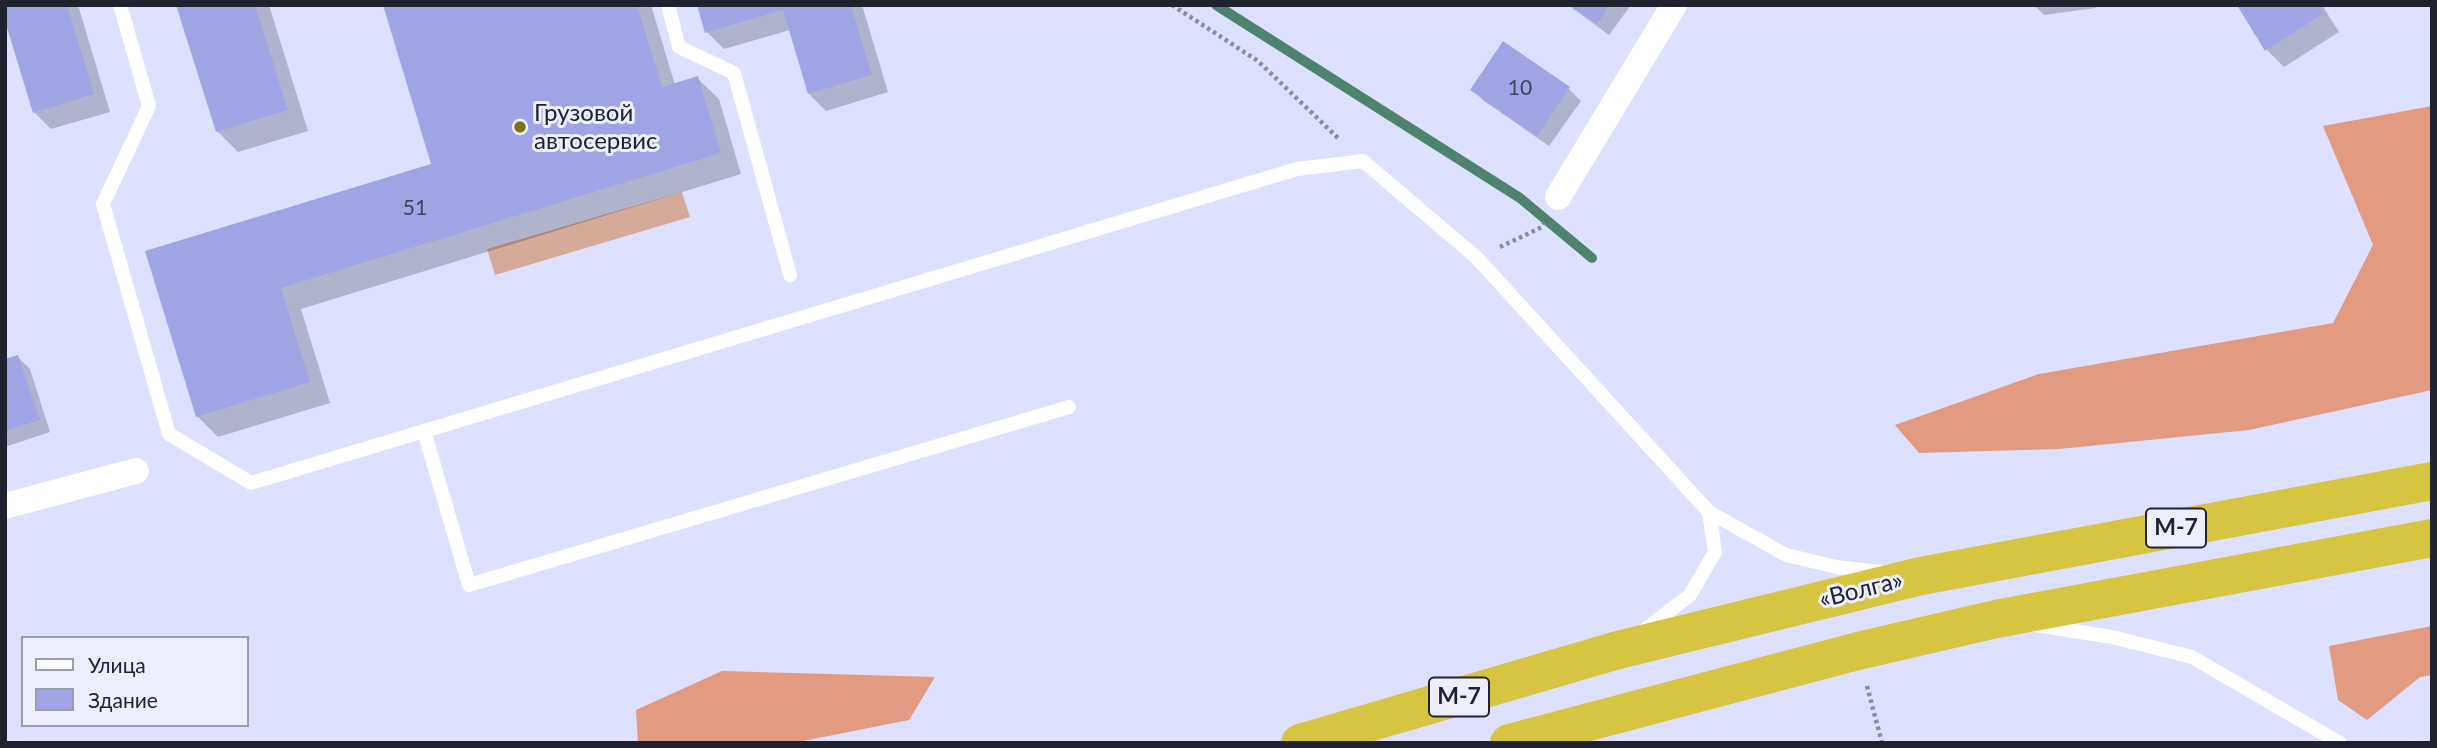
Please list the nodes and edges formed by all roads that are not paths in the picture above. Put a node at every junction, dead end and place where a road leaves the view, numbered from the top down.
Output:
1 (120, 5) edge
2 (668, 5) edge
3 (1674, 5) edge
4 (1559, 197) dead end
5 (790, 275) dead end
6 (1069, 407) dead end
7 (424, 431) junction
8 (136, 471) dead end
9 (2432, 481) edge
10 (5, 506) edge
11 (1709, 512) junction
12 (2432, 538) edge
13 (1921, 576) junction
14 (1996, 619) junction
15 (1618, 650) junction
16 (1300, 743) edge
17 (1509, 743) edge
18 (2340, 743) edge

1 - 7 lane
2 - 5 lane
3 - 4 street
6 - 7 lane
7 - 11 lane
8 - 10 street
9 - 13 highway, «Волга» / М-7
11 - 13 lane
11 - 15 lane
12 - 14 highway, М-7
13 - 15 highway, «Волга» / М-7
14 - 17 highway, М-7
14 - 18 lane
15 - 16 highway, «Волга» / М-7

